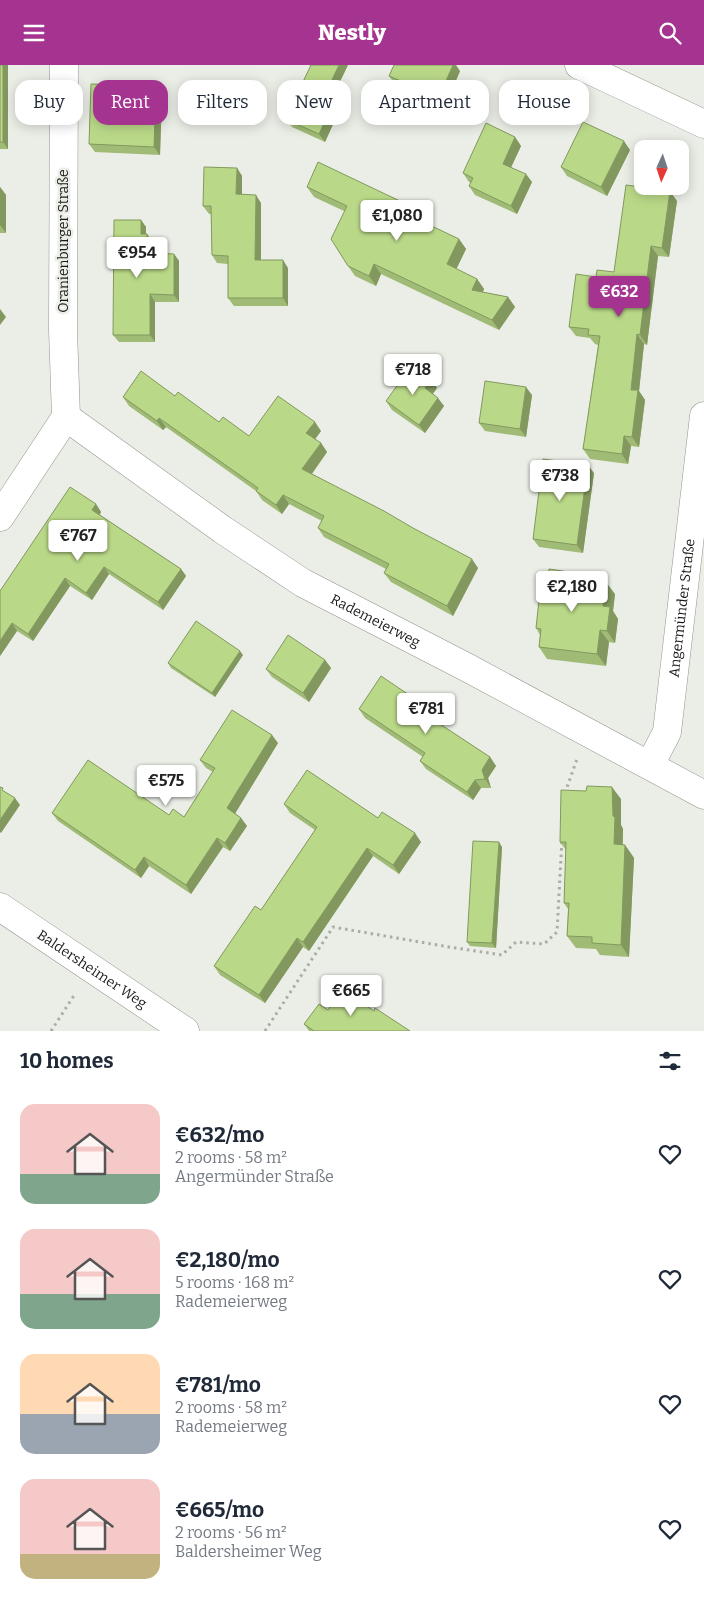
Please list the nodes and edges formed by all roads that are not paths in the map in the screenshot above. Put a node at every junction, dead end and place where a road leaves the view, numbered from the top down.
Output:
1 (64, 65) edge
2 (579, 65) edge
3 (704, 124) edge
4 (66, 417) junction
5 (704, 417) edge
6 (0, 517) edge
7 (650, 765) junction
8 (704, 795) edge
9 (0, 907) edge
10 (184, 1031) edge

1 - 4 street, Oranienburger Straße
2 - 3 street
4 - 6 street
4 - 7 street, Rademeierweg
5 - 7 street, Angermünder Straße
7 - 8 street, Rademeierweg
9 - 10 street, Baldersheimer Weg

